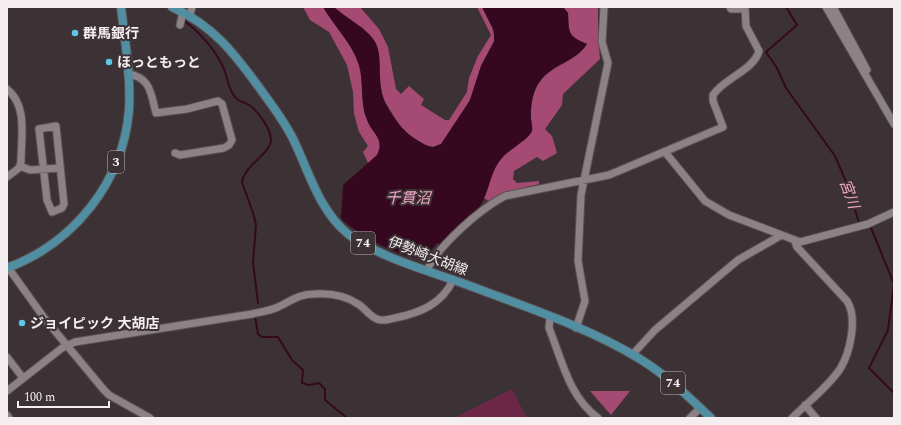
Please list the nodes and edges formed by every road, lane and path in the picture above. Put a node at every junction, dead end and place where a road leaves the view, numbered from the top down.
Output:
1 (121, 7) edge
2 (172, 7) edge
3 (192, 7) edge
4 (604, 7) edge
5 (730, 7) edge
6 (826, 7) edge
7 (833, 7) edge
8 (745, 8) edge
9 (182, 12) junction
10 (190, 16) junction
11 (180, 25) dead end
12 (128, 74) junction
13 (7, 89) edge
14 (894, 115) edge
15 (894, 124) edge
16 (665, 152) junction
17 (175, 153) dead end
18 (20, 166) junction
19 (60, 168) junction
20 (43, 169) junction
21 (7, 177) edge
22 (584, 180) junction
23 (894, 212) edge
24 (780, 236) junction
25 (795, 242) junction
26 (7, 267) edge
27 (427, 270) junction
28 (452, 280) junction
29 (550, 317) junction
30 (576, 328) junction
31 (67, 345) junction
32 (632, 355) junction
33 (7, 356) edge
34 (23, 378) junction
35 (7, 391) edge
36 (805, 405) junction
37 (700, 408) junction
38 (7, 415) edge
39 (9, 418) edge
40 (150, 418) edge
41 (598, 418) edge
42 (690, 418) edge
43 (711, 418) edge
44 (792, 418) edge
45 (816, 418) edge

1 - 12 main road, 3
2 - 9 main road, 伊勢崎大胡線 / 74
3 - 10 street
4 - 22 street
5 - 8 street
6 - 15 street
7 - 14 street
8 - 16 street
9 - 10 main road, 伊勢崎大胡線 / 74
9 - 11 street
10 - 27 main road, 伊勢崎大胡線 / 74
12 - 17 street
12 - 26 main road, 3
13 - 18 street
16 - 22 street
16 - 24 street
18 - 20 street
18 - 21 street
19 - 20 street
19 - 20 street
19 - 20 street
22 - 27 street
22 - 30 street
23 - 25 street
24 - 25 street
24 - 32 street
25 - 36 street
26 - 31 street
27 - 28 main road, 伊勢崎大胡線 / 74
28 - 29 main road, 伊勢崎大胡線 / 74
28 - 31 street
29 - 30 main road, 伊勢崎大胡線 / 74
29 - 41 street
30 - 32 main road, 伊勢崎大胡線 / 74
31 - 34 street
31 - 40 street
32 - 37 main road, 伊勢崎大胡線 / 74
33 - 34 street
34 - 35 street
36 - 44 street
36 - 45 street
37 - 42 street
37 - 43 main road, 伊勢崎大胡線 / 74
38 - 39 street

